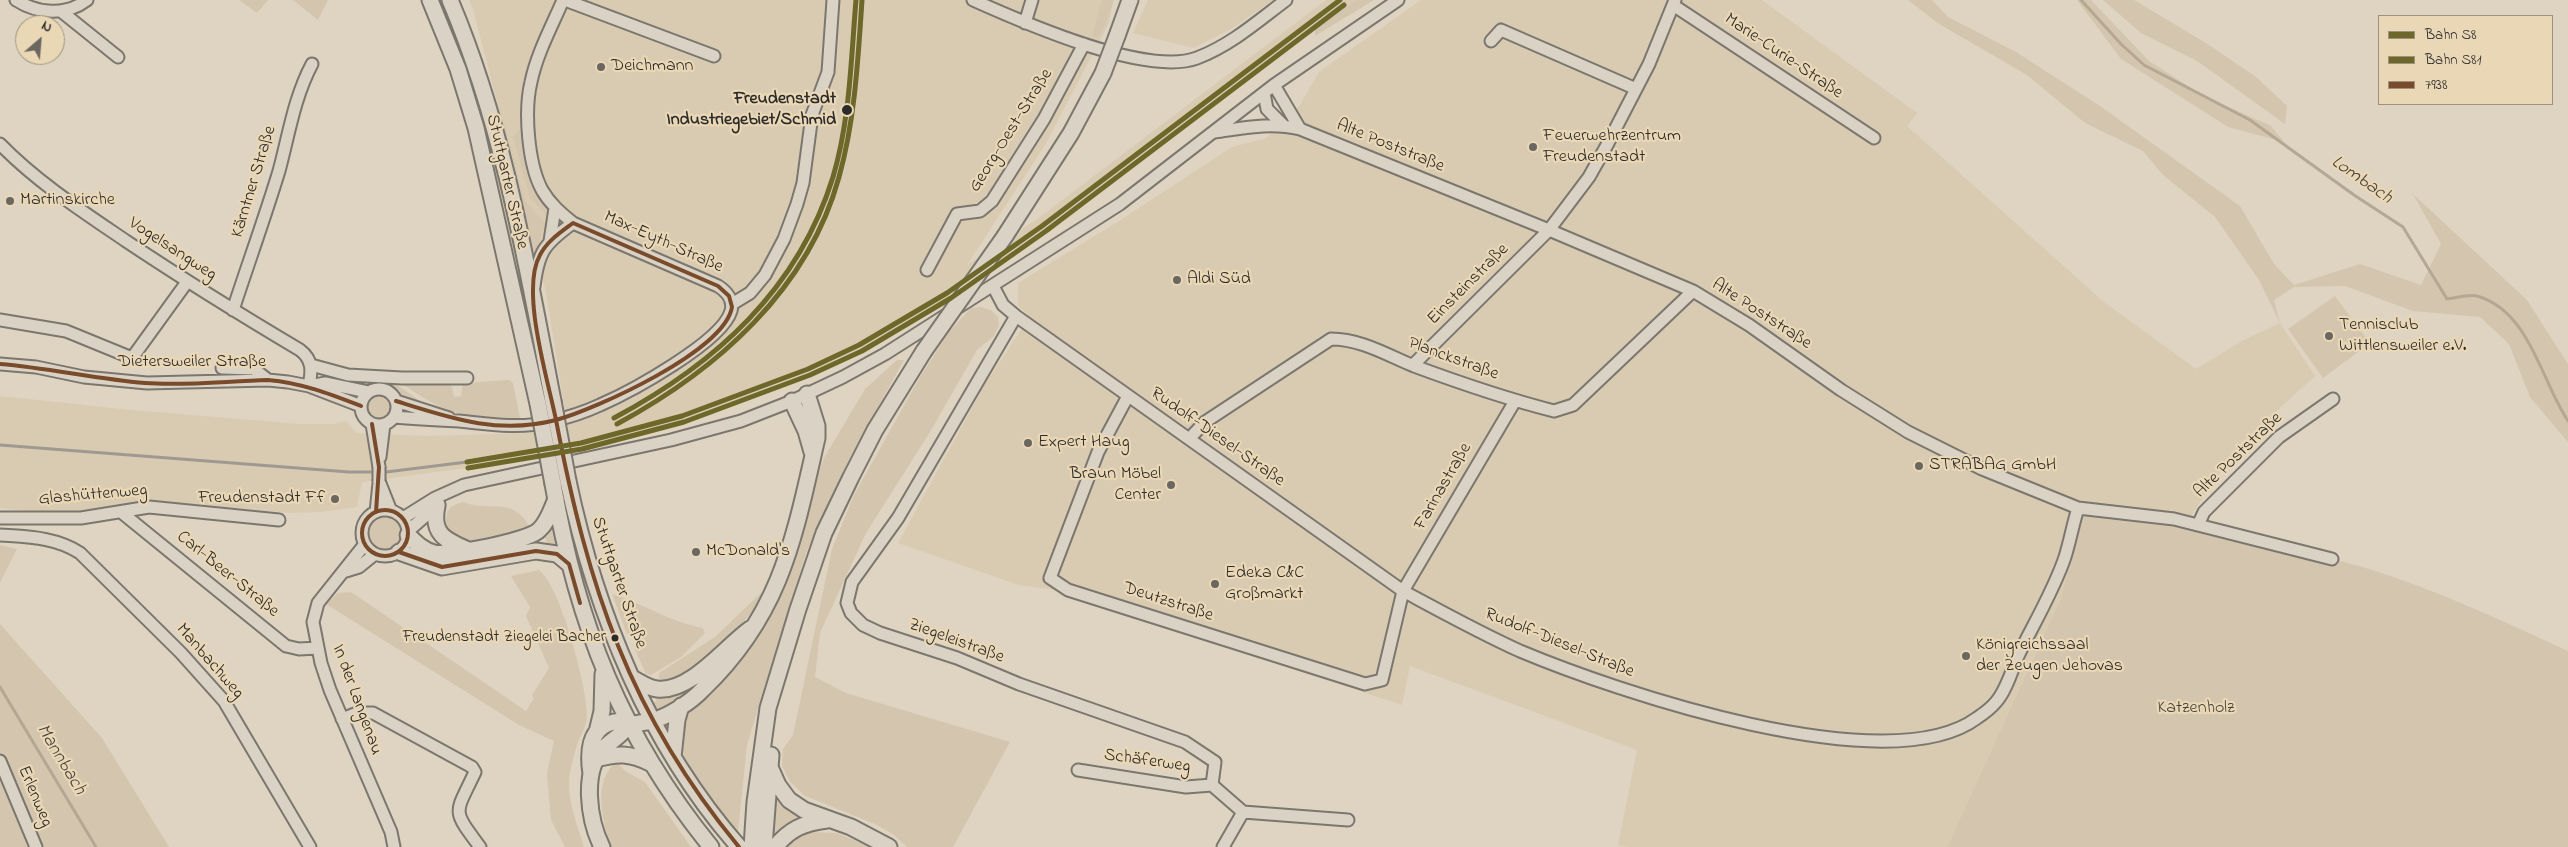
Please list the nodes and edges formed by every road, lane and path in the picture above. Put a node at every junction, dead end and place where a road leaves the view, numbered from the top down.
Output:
1 (16, 0) edge
2 (87, 0) edge
3 (430, 0) edge
4 (450, 0) edge
5 (564, 0) edge
6 (833, 0) edge
7 (972, 0) edge
8 (1032, 0) edge
9 (1130, 0) edge
10 (1286, 0) edge
11 (1398, 0) edge
12 (1674, 3) edge
13 (62, 12) junction
14 (1025, 23) junction
15 (1491, 41) dead end
16 (1084, 44) junction
17 (118, 56) dead end
18 (714, 56) dead end
19 (312, 64) dead end
20 (1274, 85) junction
21 (1634, 88) junction
22 (1264, 93) junction
23 (1284, 126) junction
24 (1300, 129) junction
25 (1215, 132) junction
26 (1874, 138) dead end
27 (0, 144) edge
28 (555, 208) junction
29 (573, 223) junction
30 (1549, 230) junction
31 (550, 241) junction
32 (927, 270) dead end
33 (187, 282) junction
34 (993, 286) junction
35 (1693, 291) junction
36 (532, 296) junction
37 (732, 304) junction
38 (233, 310) junction
39 (1016, 316) junction
40 (0, 320) edge
41 (0, 364) edge
42 (311, 365) junction
43 (1413, 366) junction
44 (222, 368) dead end
45 (467, 378) dead end
46 (268, 380) junction
47 (309, 386) junction
48 (368, 392) junction
49 (807, 394) junction
50 (1128, 396) junction
51 (2333, 399) dead end
52 (396, 400) junction
53 (1515, 401) junction
54 (545, 402) junction
55 (792, 402) junction
56 (361, 406) junction
57 (394, 417) junction
58 (457, 421) junction
59 (378, 424) junction
60 (1189, 439) junction
61 (813, 455) junction
62 (379, 481) junction
63 (448, 493) junction
64 (556, 499) junction
65 (437, 506) junction
66 (2078, 508) junction
67 (392, 511) junction
68 (121, 512) junction
69 (376, 512) junction
70 (0, 518) edge
71 (403, 518) junction
72 (279, 520) dead end
73 (2198, 525) junction
74 (408, 533) junction
75 (0, 535) edge
76 (365, 544) junction
77 (468, 550) junction
78 (399, 552) junction
79 (376, 554) junction
80 (2332, 559) dead end
81 (569, 564) junction
82 (346, 570) junction
83 (1403, 591) junction
84 (752, 628) junction
85 (318, 648) junction
86 (603, 670) junction
87 (779, 674) junction
88 (632, 678) junction
89 (682, 706) junction
90 (342, 719) junction
91 (653, 720) junction
92 (629, 724) junction
93 (597, 732) junction
94 (672, 757) junction
95 (596, 759) junction
96 (0, 761) edge
97 (650, 763) junction
98 (770, 765) junction
99 (1078, 770) dead end
100 (591, 774) junction
101 (1212, 784) junction
102 (1243, 812) junction
103 (828, 820) junction
104 (1348, 820) dead end
105 (36, 847) edge
106 (310, 847) edge
107 (394, 847) edge
108 (480, 847) edge
109 (602, 847) edge
110 (711, 847) edge
111 (739, 847) edge
112 (752, 847) edge
113 (764, 847) edge
114 (775, 847) edge
115 (890, 847) edge
116 (1222, 847) edge

1 - 13 street
2 - 13 street
3 - 54 main road, Stuttgarter Straße
4 - 36 main road, Stuttgarter Straße
5 - 18 street
5 - 28 street, Max-Eyth-Straße
6 - 37 street
7 - 14 street
8 - 14 street
9 - 87 main road, bridge
10 - 16 street
11 - 20 street
12 - 21 street, Einsteinstraße
12 - 26 street, Marie-Curie-Straße
13 - 17 street
14 - 16 street
15 - 21 street
16 - 32 street, Georg-Oest-Straße
19 - 38 street, Kärntner Straße
20 - 22 street
20 - 24 street
21 - 30 street, Einsteinstraße
22 - 23 street
22 - 25 street
23 - 24 street, Alte Poststraße
23 - 25 street, Alte Poststraße
24 - 30 street, Alte Poststraße
25 - 34 street
27 - 33 street, Vogelsangweg
28 - 29 street, Max-Eyth-Straße
28 - 31 street
29 - 31 street
29 - 37 street, Max-Eyth-Straße
30 - 35 street, Alte Poststraße
30 - 43 street, Einsteinstraße
31 - 36 street
33 - 38 street, Vogelsangweg
33 - 40 street
34 - 39 street, Rudolf-Diesel-Straße
34 - 49 street
35 - 53 street, Planckstraße
35 - 66 street, Alte Poststraße
36 - 54 main road, Stuttgarter Straße
37 - 58 street
38 - 42 street, Vogelsangweg
39 - 50 street, Rudolf-Diesel-Straße
39 - 101 street, Ziegeleistraße
41 - 46 street, Dietersweiler Straße
42 - 45 street
42 - 47 street
43 - 53 street, Planckstraße
43 - 60 street, Planckstraße
44 - 46 street
46 - 47 street, Dietersweiler Straße
47 - 48 street, Dietersweiler Straße
47 - 56 street, Dietersweiler Straße
48 - 52 street
48 - 56 street
49 - 55 street
49 - 61 main road
50 - 60 street, Rudolf-Diesel-Straße
50 - 83 street, Deutzstraße
51 - 73 street, Alte Poststraße
52 - 57 street
52 - 58 street
53 - 83 street, Farinastraße
54 - 64 main road, Stuttgarter Straße, bridge
54 - 88 main road, Stuttgarter Straße, bridge
55 - 61 main road
55 - 63 street
56 - 59 street
57 - 58 street
57 - 59 street
59 - 62 street, bridge
60 - 83 street, Rudolf-Diesel-Straße
61 - 84 main road
62 - 67 street
62 - 69 street
63 - 65 street
63 - 71 street
64 - 77 main road
64 - 81 main road, Stuttgarter Straße
65 - 74 street
65 - 77 main road
66 - 73 street, Alte Poststraße
66 - 83 street, Rudolf-Diesel-Straße
67 - 69 street
67 - 71 street
68 - 70 street, Glashüttenweg
68 - 72 street, Glashüttenweg
68 - 85 street, Carl-Beer-Straße
69 - 76 street
71 - 74 street
73 - 80 street, Alte Poststraße
74 - 77 main road
74 - 78 street
75 - 106 street, Manbachweg
76 - 79 street
76 - 82 street, In der Langenau
78 - 79 street
78 - 81 main road
79 - 82 street, In der Langenau
81 - 86 main road, Stuttgarter Straße
82 - 85 street, In der Langenau
84 - 88 main road
84 - 89 main road
85 - 90 street, In der Langenau
86 - 92 main road, Stuttgarter Straße
86 - 93 main road
87 - 98 main road
87 - 112 main road
88 - 91 main road, Stuttgarter Straße
89 - 91 main road
89 - 94 main road
90 - 107 street, In der Langenau
90 - 108 street
91 - 92 main road
91 - 94 main road, Stuttgarter Straße
92 - 93 main road
92 - 95 main road
92 - 97 main road, Stuttgarter Straße
93 - 100 main road
94 - 111 main road, Stuttgarter Straße
95 - 97 main road
95 - 100 main road
96 - 105 street, Erlenweg
97 - 110 main road, Stuttgarter Straße
98 - 103 main road
98 - 113 main road
99 - 101 street, Schäferweg
100 - 109 main road
101 - 102 street
102 - 104 street
102 - 116 street
103 - 114 main road
103 - 115 main road

